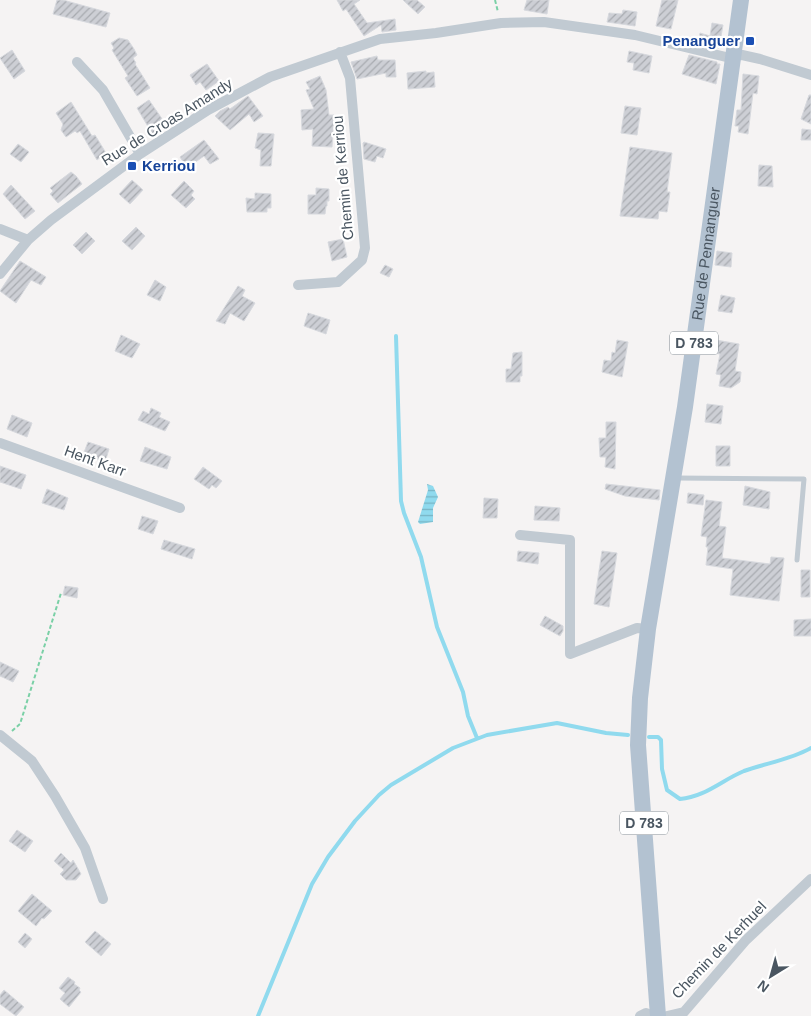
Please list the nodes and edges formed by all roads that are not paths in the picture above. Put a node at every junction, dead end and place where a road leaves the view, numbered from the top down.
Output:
1 (741, 0) edge
2 (340, 52) junction
3 (733, 56) junction
4 (76, 62) dead end
5 (811, 76) edge
6 (140, 154) junction
7 (0, 229) edge
8 (28, 240) junction
9 (0, 274) edge
10 (298, 285) dead end
11 (0, 443) edge
12 (673, 478) junction
13 (180, 508) dead end
14 (520, 535) dead end
15 (797, 560) dead end
16 (648, 629) junction
17 (3, 737) edge
18 (811, 880) edge
19 (103, 899) dead end
20 (640, 1016) edge
21 (652, 1016) edge
22 (658, 1016) edge
23 (668, 1016) edge

1 - 3 main road, D 783
2 - 3 street, Rue de Croas Amandy
2 - 6 street, Rue de Croas Amandy
2 - 10 street, Chemin de Kerriou
3 - 5 street, Rue de Croas Amandy
3 - 12 main road, Rue de Pennanguer / D 783
4 - 6 street
6 - 8 street, Rue de Croas Amandy
7 - 8 street
8 - 9 street, Rue de Croas Amandy
11 - 13 street, Hent Karr
12 - 15 lane
12 - 16 main road, Rue de Pennanguer / D 783
14 - 16 street
16 - 22 main road, D 783
17 - 19 street
18 - 23 street, Chemin de Kerhuel
20 - 21 street

